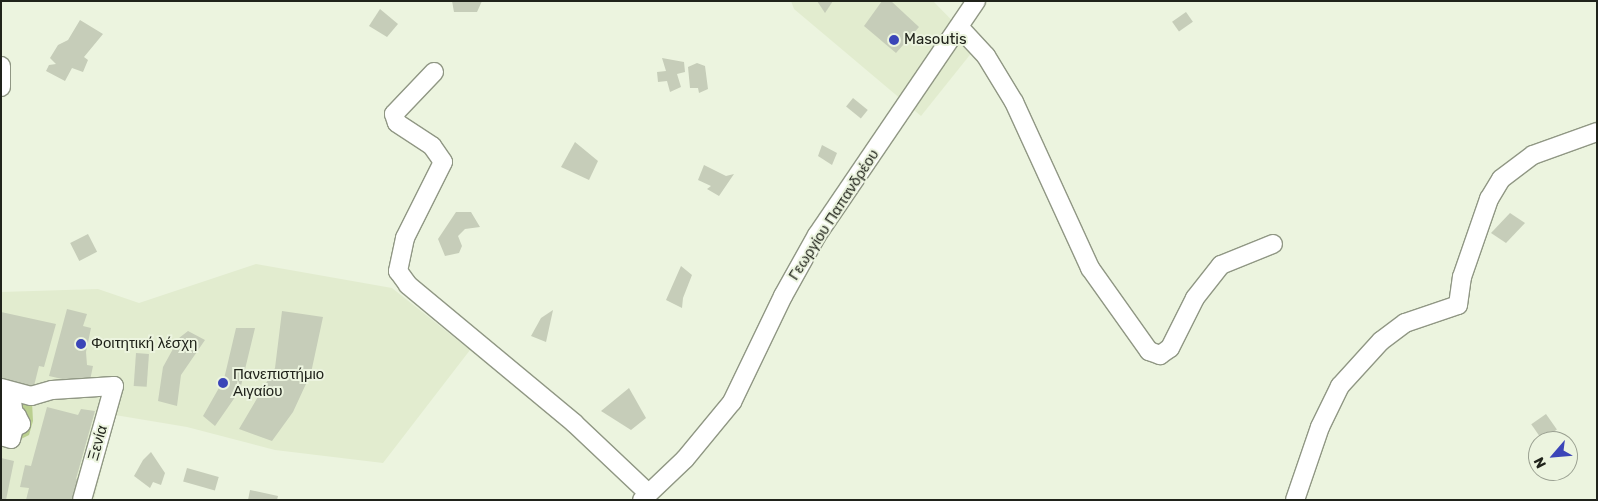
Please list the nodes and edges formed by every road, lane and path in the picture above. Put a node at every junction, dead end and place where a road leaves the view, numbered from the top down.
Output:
1 (976, 1) edge
2 (960, 28) junction
3 (1, 66) edge
4 (434, 72) dead end
5 (1, 87) edge
6 (1597, 132) edge
7 (1273, 244) dead end
8 (1, 388) edge
9 (21, 394) junction
10 (1, 399) edge
11 (645, 497) edge
12 (82, 500) edge
13 (1295, 500) edge

1 - 2 street, Γεωργίου Παπανδρέου
2 - 7 street
2 - 11 street, Γεωργίου Παπανδρέου
3 - 5 street
4 - 11 street
6 - 13 street
8 - 9 street
9 - 10 street
9 - 12 street, Ξενία

